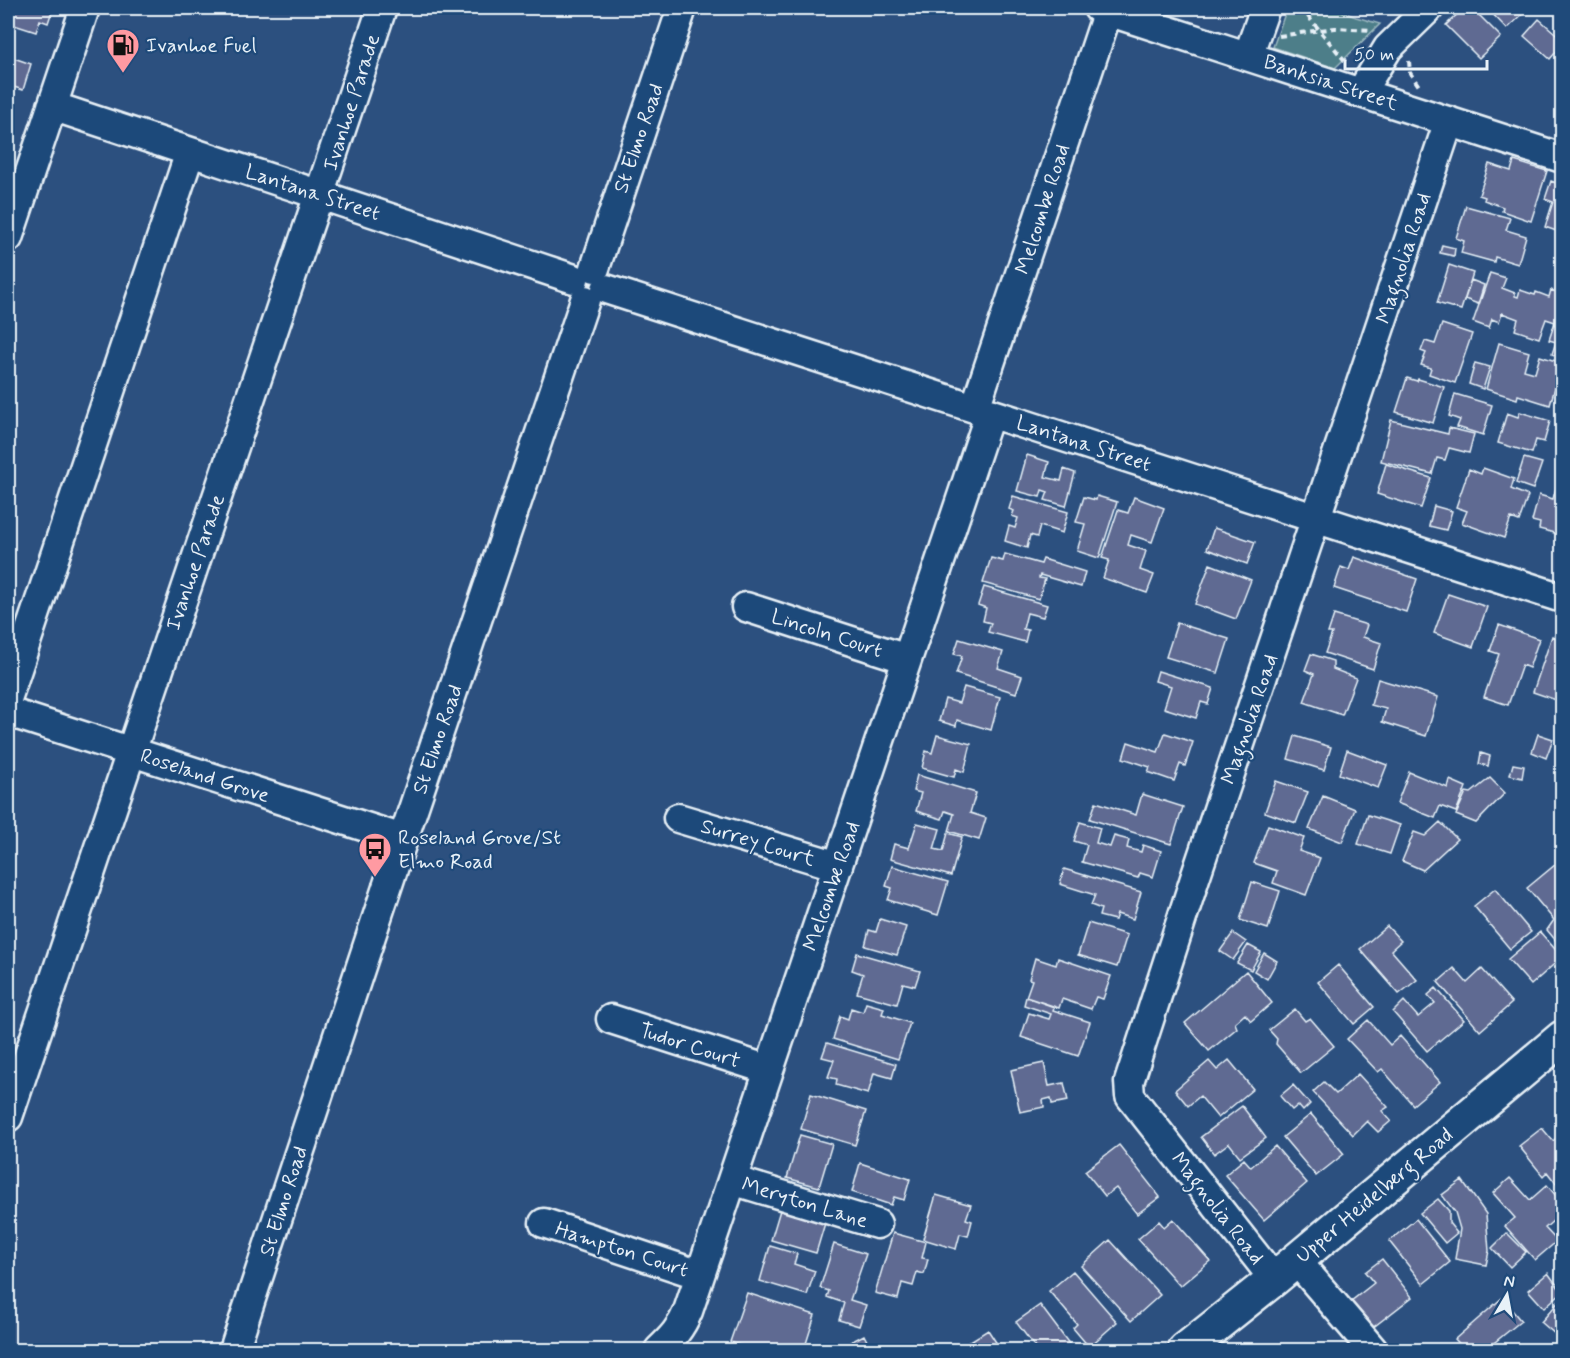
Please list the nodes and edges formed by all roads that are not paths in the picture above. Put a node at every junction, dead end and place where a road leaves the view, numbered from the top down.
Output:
1 (85, 8) edge
2 (382, 8) edge
3 (682, 8) edge
4 (1265, 8) edge
5 (1428, 8) edge
6 (1103, 9) edge
7 (1248, 56) junction
8 (1361, 93) junction
9 (52, 106) junction
10 (1449, 121) junction
11 (190, 152) junction
12 (1563, 158) edge
13 (320, 195) junction
14 (8, 236) edge
15 (590, 284) junction
16 (983, 410) junction
17 (1317, 518) junction
18 (1563, 598) edge
19 (746, 608) dead end
20 (907, 659) junction
21 (8, 696) edge
22 (8, 711) edge
23 (130, 751) junction
24 (678, 818) dead end
25 (403, 839) junction
26 (838, 866) junction
27 (611, 1019) dead end
28 (1563, 1038) edge
29 (770, 1070) junction
30 (8, 1117) edge
31 (732, 1180) junction
32 (544, 1222) dead end
33 (877, 1224) dead end
34 (1285, 1269) junction
35 (700, 1275) junction
36 (234, 1350) edge
37 (659, 1350) edge
38 (1185, 1350) edge
39 (1373, 1350) edge

1 - 9 street
2 - 13 street, Ivanhoe Parade
3 - 15 street, St Elmo Road
4 - 7 street
5 - 8 street
6 - 7 street, Banksia Street
6 - 16 street, Melcombe Road
7 - 8 street, Banksia Street
8 - 10 street, Banksia Street
9 - 11 street, Lantana Street
9 - 14 street
10 - 12 street, Banksia Street
10 - 17 street, Magnolia Road
11 - 13 street, Lantana Street
11 - 21 street
13 - 15 street, Lantana Street
13 - 23 street, Ivanhoe Parade
15 - 16 street, Lantana Street
15 - 25 street, St Elmo Road
16 - 17 street, Lantana Street
16 - 20 street, Melcombe Road
17 - 18 street, Lantana Street
17 - 34 street, Magnolia Road
19 - 20 street, Lincoln Court
20 - 26 street, Melcombe Road
22 - 23 street, Roseland Grove
23 - 25 street, Roseland Grove
23 - 30 street, Ivanhoe Parade
24 - 26 street, Surrey Court
25 - 36 street, St Elmo Road
26 - 29 street, Melcombe Road
27 - 29 street, Tudor Court
28 - 34 main road, Upper Heidelberg Road
29 - 31 street, Melcombe Road
31 - 33 street, Meryton Lane
31 - 35 street, Melcombe Road
32 - 35 street, Hampton Court
34 - 38 main road, Upper Heidelberg Road
34 - 39 street
35 - 37 street, Melcombe Road

